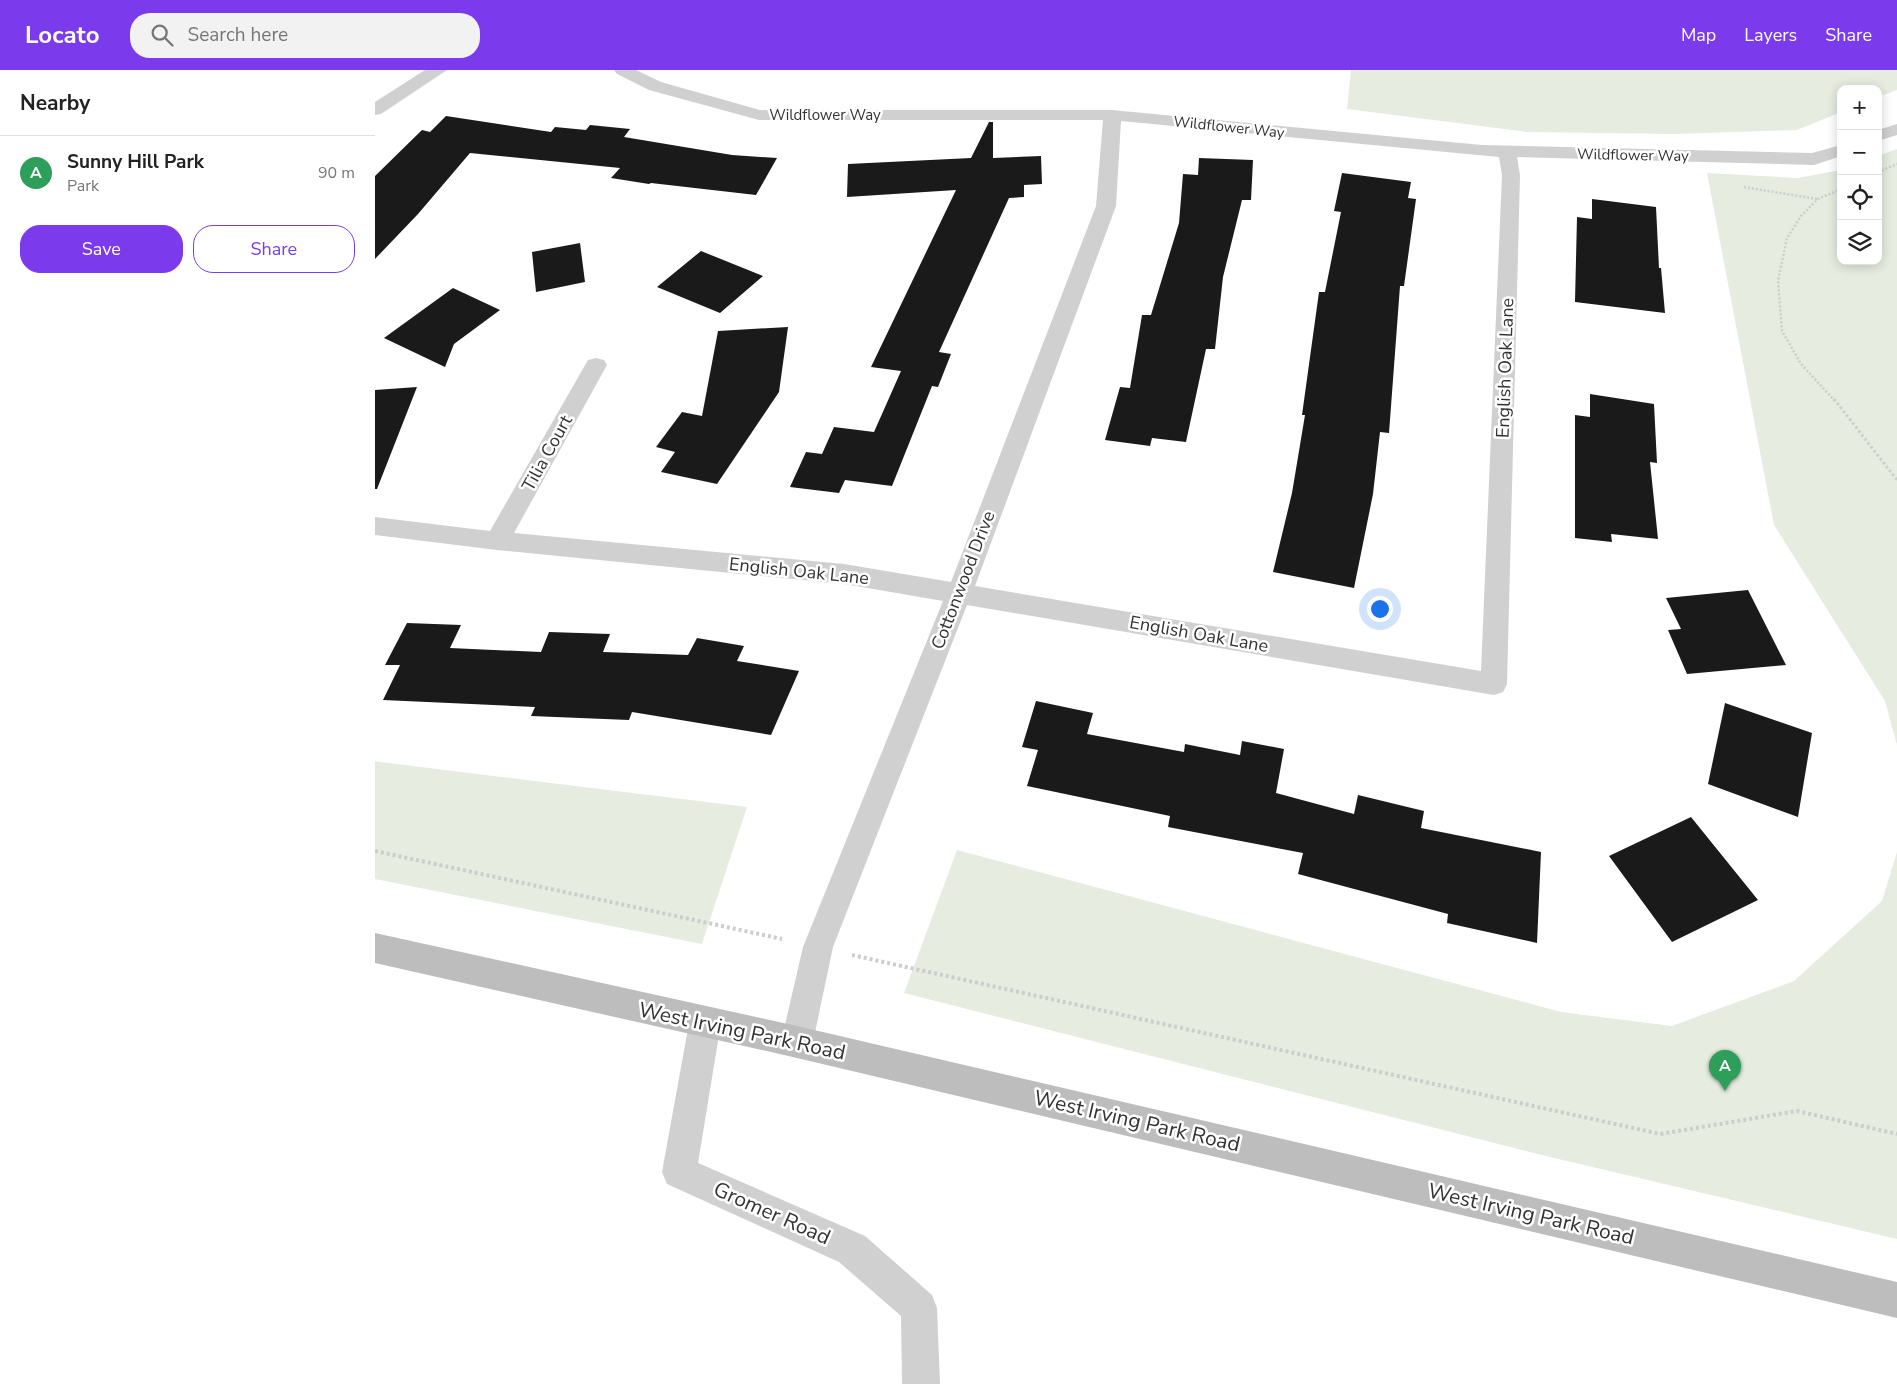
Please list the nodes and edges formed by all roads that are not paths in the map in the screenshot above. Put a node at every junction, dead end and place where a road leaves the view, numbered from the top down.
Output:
1 (438, 70) edge
2 (623, 70) edge
3 (375, 110) edge
4 (1112, 115) junction
5 (1897, 129) edge
6 (1882, 135) edge
7 (1837, 151) edge
8 (1507, 152) junction
9 (596, 365) dead end
10 (375, 526) edge
11 (497, 541) junction
12 (959, 594) junction
13 (375, 948) edge
14 (705, 1023) junction
15 (797, 1042) junction
16 (1897, 1300) edge
17 (921, 1384) edge

1 - 3 street
2 - 4 street, Wildflower Way
4 - 8 street, Wildflower Way
4 - 12 street, Cottonwood Drive
5 - 6 street
7 - 8 street, Wildflower Way
8 - 12 street, English Oak Lane
9 - 11 street, Tilia Court
10 - 11 street, English Oak Lane
11 - 12 street, English Oak Lane
12 - 15 street, Cottonwood Drive
13 - 14 main road, West Irving Park Road
14 - 15 main road, West Irving Park Road
14 - 17 street, Gromer Road
15 - 16 main road, West Irving Park Road

